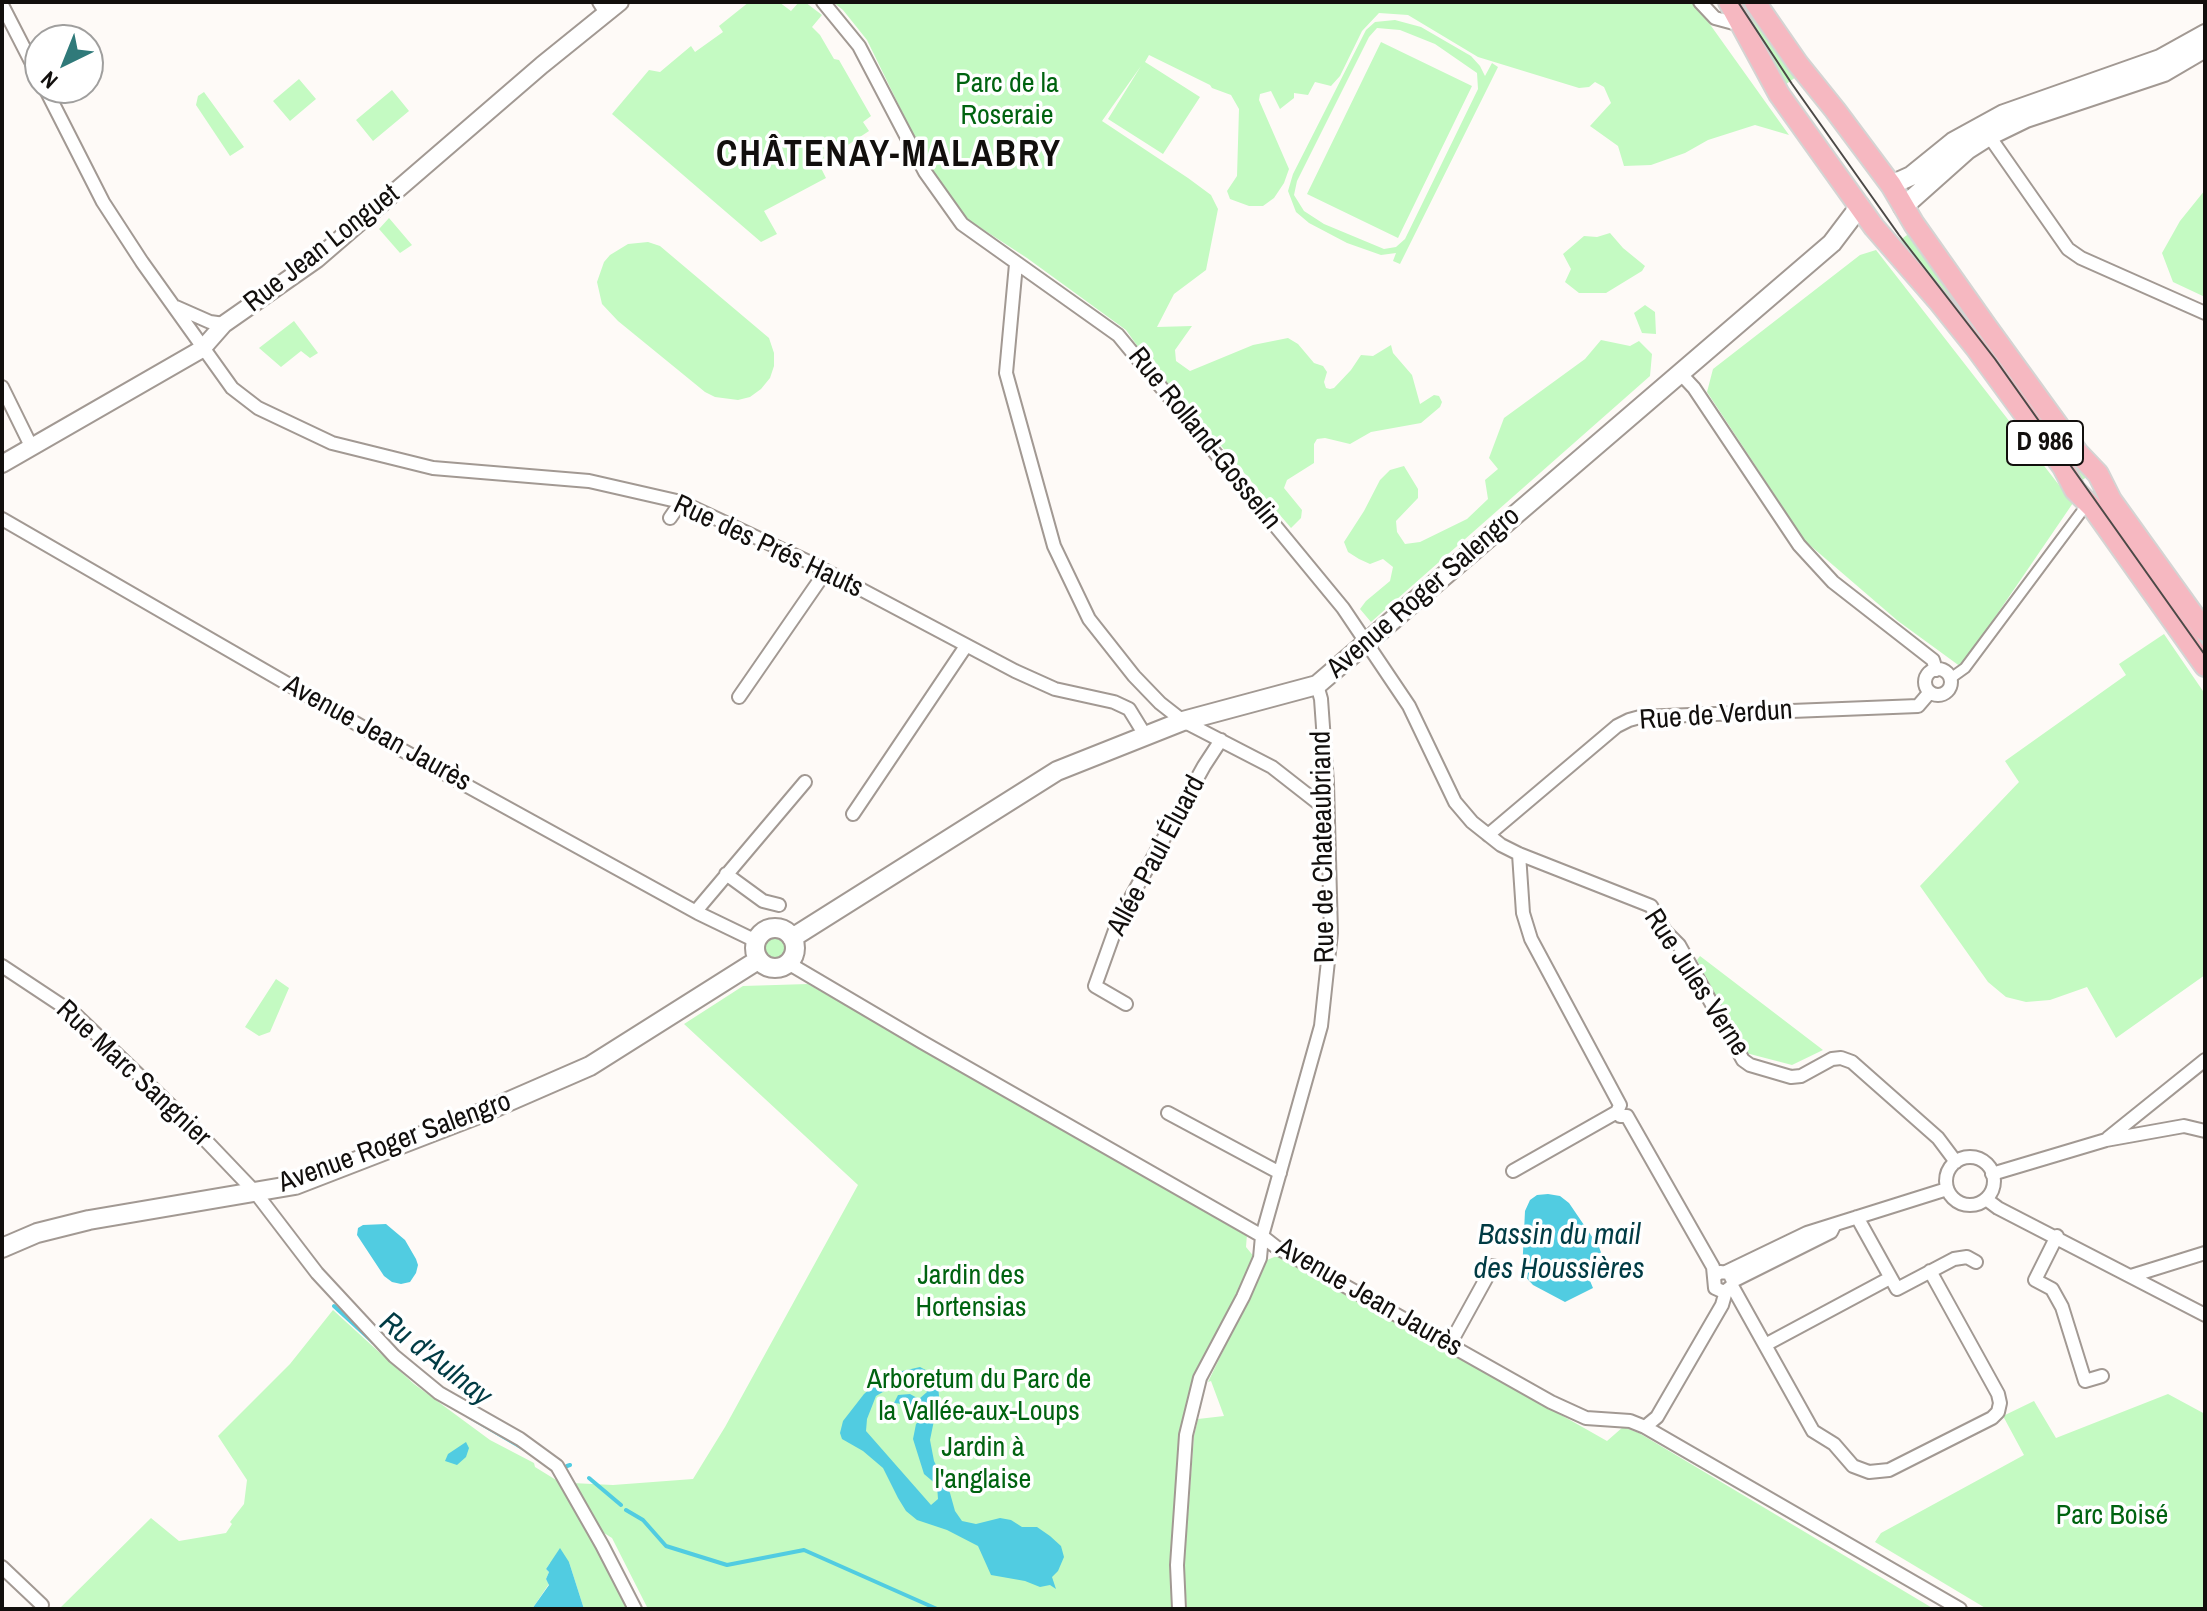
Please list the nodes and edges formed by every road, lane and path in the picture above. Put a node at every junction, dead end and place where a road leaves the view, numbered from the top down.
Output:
1 (620, 2) edge
2 (823, 2) edge
3 (1700, 2) edge
4 (1729, 2) edge
5 (1755, 2) edge
6 (2, 5) edge
7 (603, 7) edge
8 (1744, 26) junction
9 (2205, 34) edge
10 (24, 48) edge
11 (2205, 48) edge
12 (53, 104) edge
13 (1989, 136) junction
14 (1891, 185) junction
15 (1860, 206) junction
16 (1903, 207) junction
17 (1874, 227) junction
18 (1832, 243) junction
19 (1016, 264) junction
20 (173, 306) junction
21 (2205, 313) edge
22 (224, 324) junction
23 (202, 349) junction
24 (1680, 373) junction
25 (2, 387) edge
26 (31, 446) junction
27 (2, 464) edge
28 (681, 502) junction
29 (2088, 503) junction
30 (670, 518) dead end
31 (2, 519) edge
32 (826, 571) junction
33 (2205, 631) edge
34 (1365, 643) junction
35 (966, 646) junction
36 (2205, 666) edge
37 (1936, 670) junction
38 (1951, 678) junction
39 (1317, 685) junction
40 (1930, 692) junction
41 (739, 697) dead end
42 (1183, 721) junction
43 (1145, 735) junction
44 (1221, 740) junction
45 (805, 782) dead end
46 (1327, 810) junction
47 (853, 814) dead end
48 (1488, 835) junction
49 (1519, 854) junction
50 (726, 874) junction
51 (779, 905) dead end
52 (696, 911) junction
53 (792, 938) junction
54 (757, 950) junction
55 (788, 963) junction
56 (2, 966) edge
57 (1126, 1004) dead end
58 (2205, 1060) edge
59 (1621, 1111) junction
60 (1168, 1113) dead end
61 (2205, 1131) edge
62 (2106, 1140) junction
63 (1956, 1162) junction
64 (1513, 1171) dead end
65 (1280, 1173) junction
66 (1992, 1174) junction
67 (1947, 1189) junction
68 (255, 1192) junction
69 (1986, 1199) junction
70 (1857, 1217) junction
71 (1262, 1236) junction
72 (2057, 1236) junction
73 (2, 1248) edge
74 (2205, 1253) edge
75 (1976, 1262) dead end
76 (1493, 1266) dead end
77 (1930, 1271) junction
78 (2131, 1276) junction
79 (1724, 1278) junction
80 (1890, 1278) junction
81 (2205, 1315) edge
82 (1450, 1344) junction
83 (1765, 1345) junction
84 (2102, 1376) dead end
85 (1645, 1427) junction
86 (2, 1567) edge
87 (42, 1605) dead end
88 (635, 1609) edge
89 (1179, 1609) edge
90 (1960, 1609) edge

1 - 7 street, Rue Jean Longuet
2 - 19 street, Rue Rolland-Gosselin
3 - 8 street
4 - 8 main road
5 - 14 main road
6 - 10 street
7 - 22 street, Rue Jean Longuet
8 - 15 main road
9 - 14 main road
11 - 13 main road
12 - 20 street, Rue des Prés Hauts
13 - 16 main road
13 - 21 street
14 - 15 main road
14 - 16 main road
15 - 17 main road
15 - 18 main road, Avenue Roger Salengro
16 - 17 main road
16 - 33 main road, D 986
17 - 18 main road, Avenue Roger Salengro
17 - 29 main road, D 986
18 - 24 main road, Avenue Roger Salengro
19 - 34 street, Rue Rolland-Gosselin
19 - 42 street
20 - 22 street
20 - 23 street, Rue des Prés Hauts
22 - 23 street, Rue Jean Longuet
23 - 26 street, Rue Jean Longuet
23 - 28 street, Rue des Prés Hauts
24 - 34 main road, Avenue Roger Salengro
24 - 37 street
25 - 26 street
26 - 27 street, Rue Jean Longuet
28 - 30 street
28 - 32 street, Rue des Prés Hauts
29 - 36 main road, D 986
29 - 38 street
31 - 52 street, Avenue Jean Jaurès
32 - 35 street, Rue des Prés Hauts
32 - 41 street
34 - 39 main road, Avenue Roger Salengro
34 - 48 street, Rue Jules Verne
35 - 43 street, Rue des Prés Hauts
35 - 47 street
37 - 38 street
37 - 40 street
38 - 40 street, Rue de Verdun
39 - 42 main road, Avenue Roger Salengro
39 - 46 street, Rue de Chateaubriand
40 - 48 street, Rue de Verdun
42 - 43 main road, Avenue Roger Salengro
42 - 44 street
43 - 53 main road, Avenue Roger Salengro
44 - 46 street
44 - 57 street, Allée Paul Éluard
45 - 50 street
46 - 65 street, Rue de Chateaubriand
48 - 49 street, Rue Jules Verne
49 - 59 street
49 - 63 street, Rue Jules Verne
50 - 51 street
50 - 52 street
52 - 54 street, Avenue Jean Jaurès
53 - 54 main road
53 - 55 main road
54 - 55 main road
54 - 68 main road, Avenue Roger Salengro
55 - 71 street, Avenue Jean Jaurès
56 - 68 street, Rue Marc Sangnier
58 - 62 street
59 - 64 street
59 - 79 street
60 - 65 street
61 - 62 street
62 - 66 street
63 - 66 street
63 - 67 street
65 - 71 street, Rue de Chateaubriand
66 - 69 street
67 - 69 street
67 - 70 street
68 - 73 main road, Avenue Roger Salengro
68 - 88 street, Rue Marc Sangnier
69 - 72 street
70 - 79 street
70 - 80 street
71 - 82 street, Avenue Jean Jaurès
71 - 89 street, Rue de Chateaubriand
72 - 78 street
72 - 84 street
74 - 78 street
75 - 77 street
76 - 82 street
77 - 80 street
77 - 83 street
78 - 81 street
79 - 83 street
79 - 85 street
80 - 83 street
82 - 85 street, Avenue Jean Jaurès
85 - 90 street, Avenue Jean Jaurès
86 - 87 street

